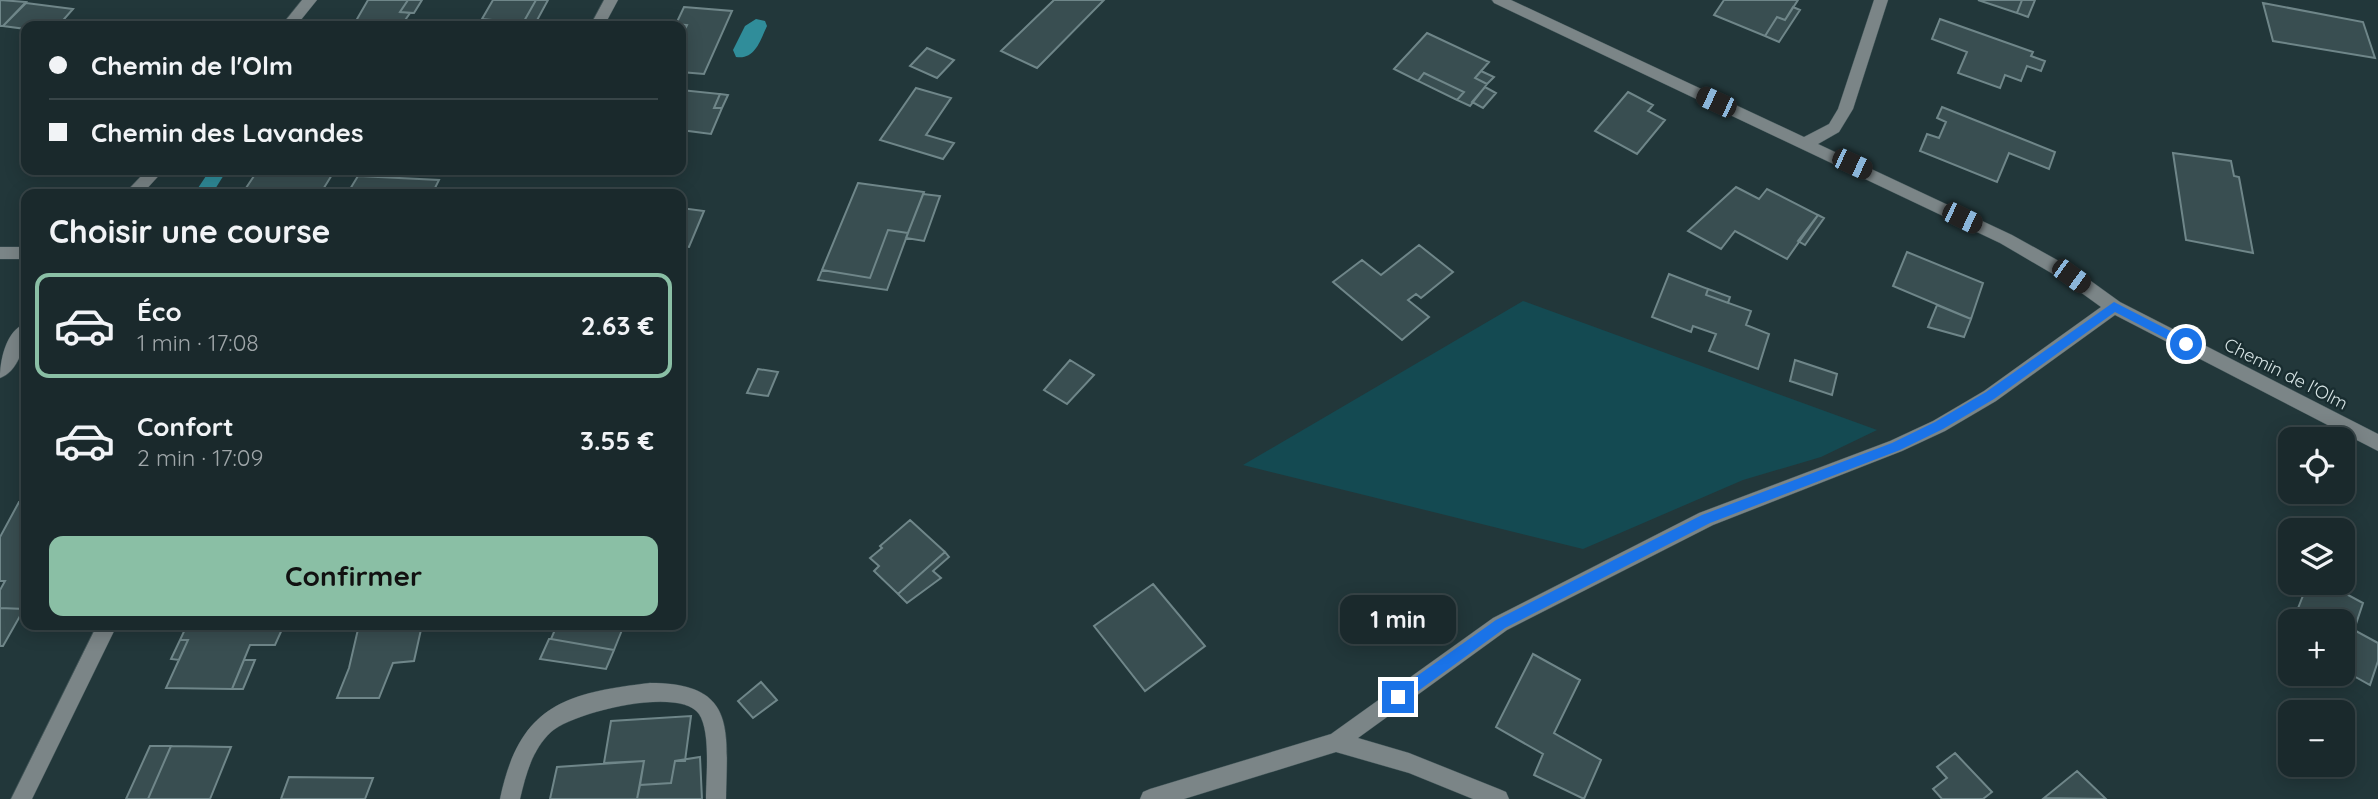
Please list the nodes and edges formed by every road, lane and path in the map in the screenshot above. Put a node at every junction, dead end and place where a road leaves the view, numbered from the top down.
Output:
1 (310, 0) edge
2 (611, 0) edge
3 (1499, 0) edge
4 (1881, 0) edge
5 (292, 21) edge
6 (600, 21) edge
7 (1807, 143) junction
8 (151, 175) edge
9 (137, 189) edge
10 (0, 253) edge
11 (21, 253) edge
12 (2114, 307) junction
13 (21, 338) edge
14 (0, 371) edge
15 (2378, 443) edge
16 (105, 630) edge
17 (1336, 741) junction
18 (21, 799) edge
19 (510, 799) edge
20 (716, 799) edge
21 (1150, 799) edge
22 (1499, 799) edge

1 - 5 street
2 - 6 street
3 - 7 street, Chemin de l'Olm
4 - 7 street
7 - 12 street, Chemin de l'Olm
8 - 9 street
10 - 11 street
12 - 15 street, Chemin de l'Olm
12 - 17 street
13 - 14 street
16 - 18 street
17 - 21 street
17 - 22 street
19 - 20 street

